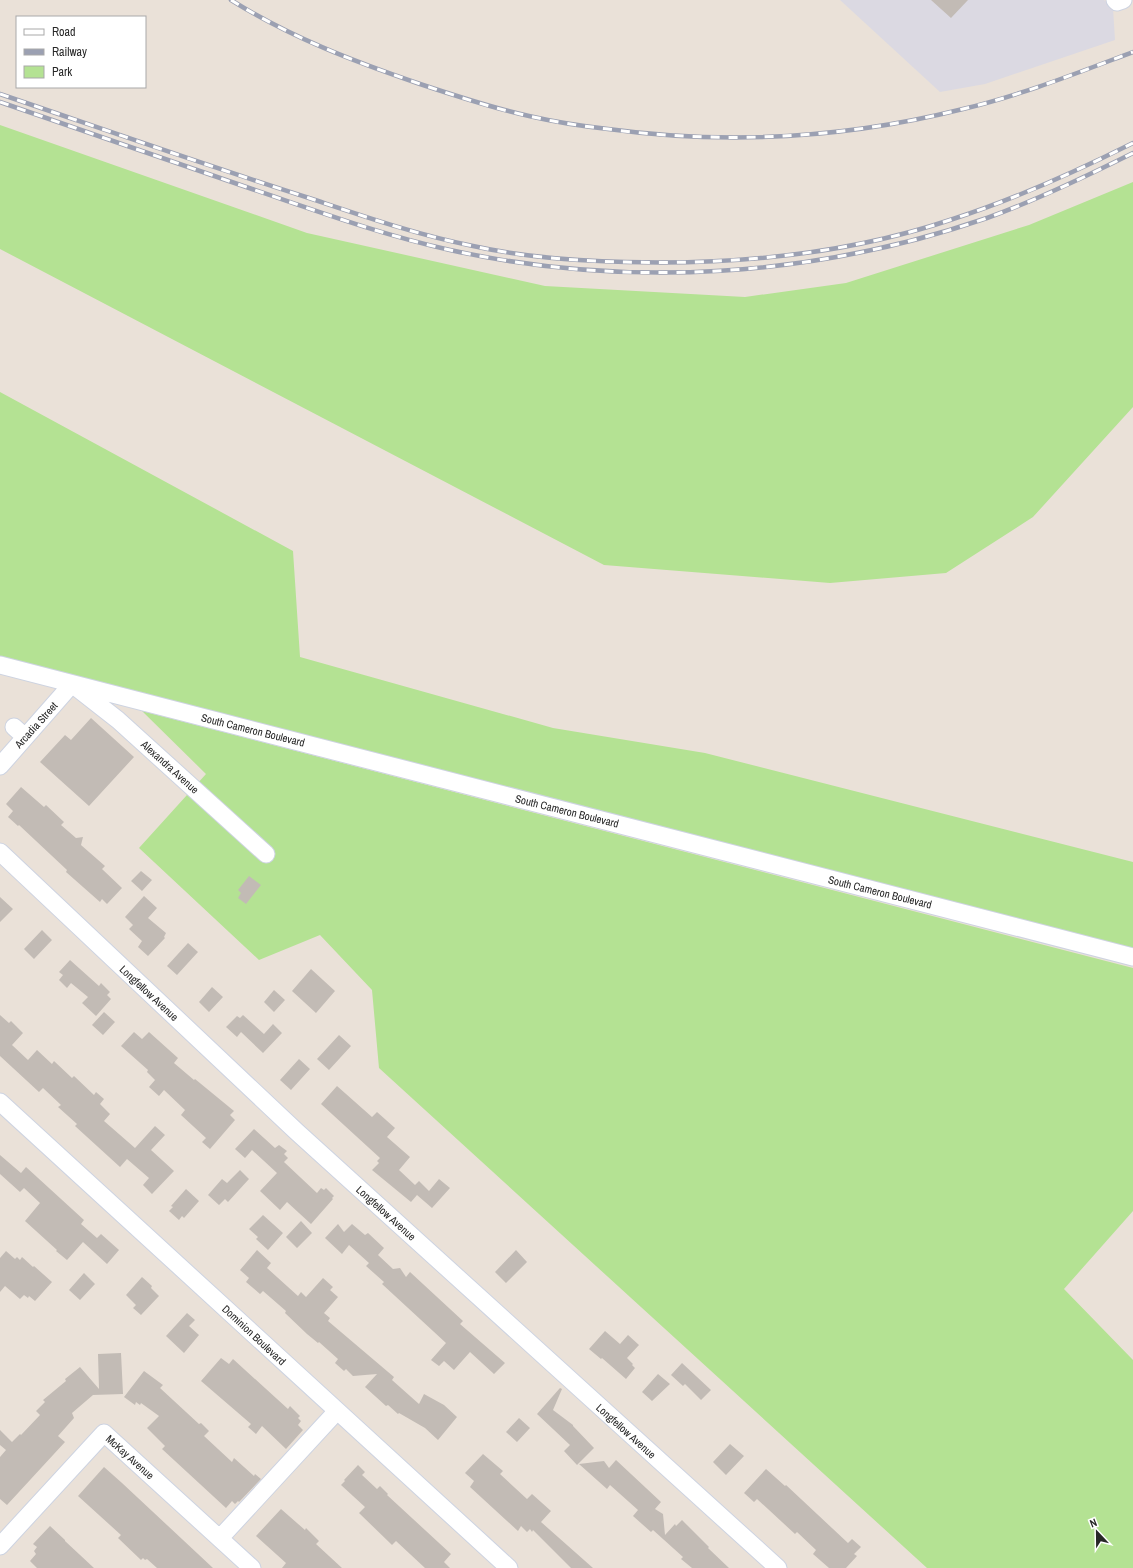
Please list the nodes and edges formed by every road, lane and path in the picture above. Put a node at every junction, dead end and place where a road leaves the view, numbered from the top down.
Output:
1 (0, 665) edge
2 (72, 684) junction
3 (0, 766) edge
4 (0, 852) edge
5 (266, 854) dead end
6 (1133, 957) edge
7 (0, 1102) edge
8 (337, 1411) junction
9 (220, 1538) junction
10 (0, 1546) edge
11 (252, 1568) edge
12 (509, 1568) edge
13 (778, 1568) edge

1 - 2 street, South Cameron Boulevard
2 - 3 street, Arcadia Street
2 - 5 street, Alexandra Avenue
2 - 6 street, South Cameron Boulevard
4 - 13 street, Longfellow Avenue
7 - 8 street, Dominion Boulevard
8 - 9 street
8 - 12 street, Dominion Boulevard
9 - 10 street, McKay Avenue
9 - 11 street, McKay Avenue

